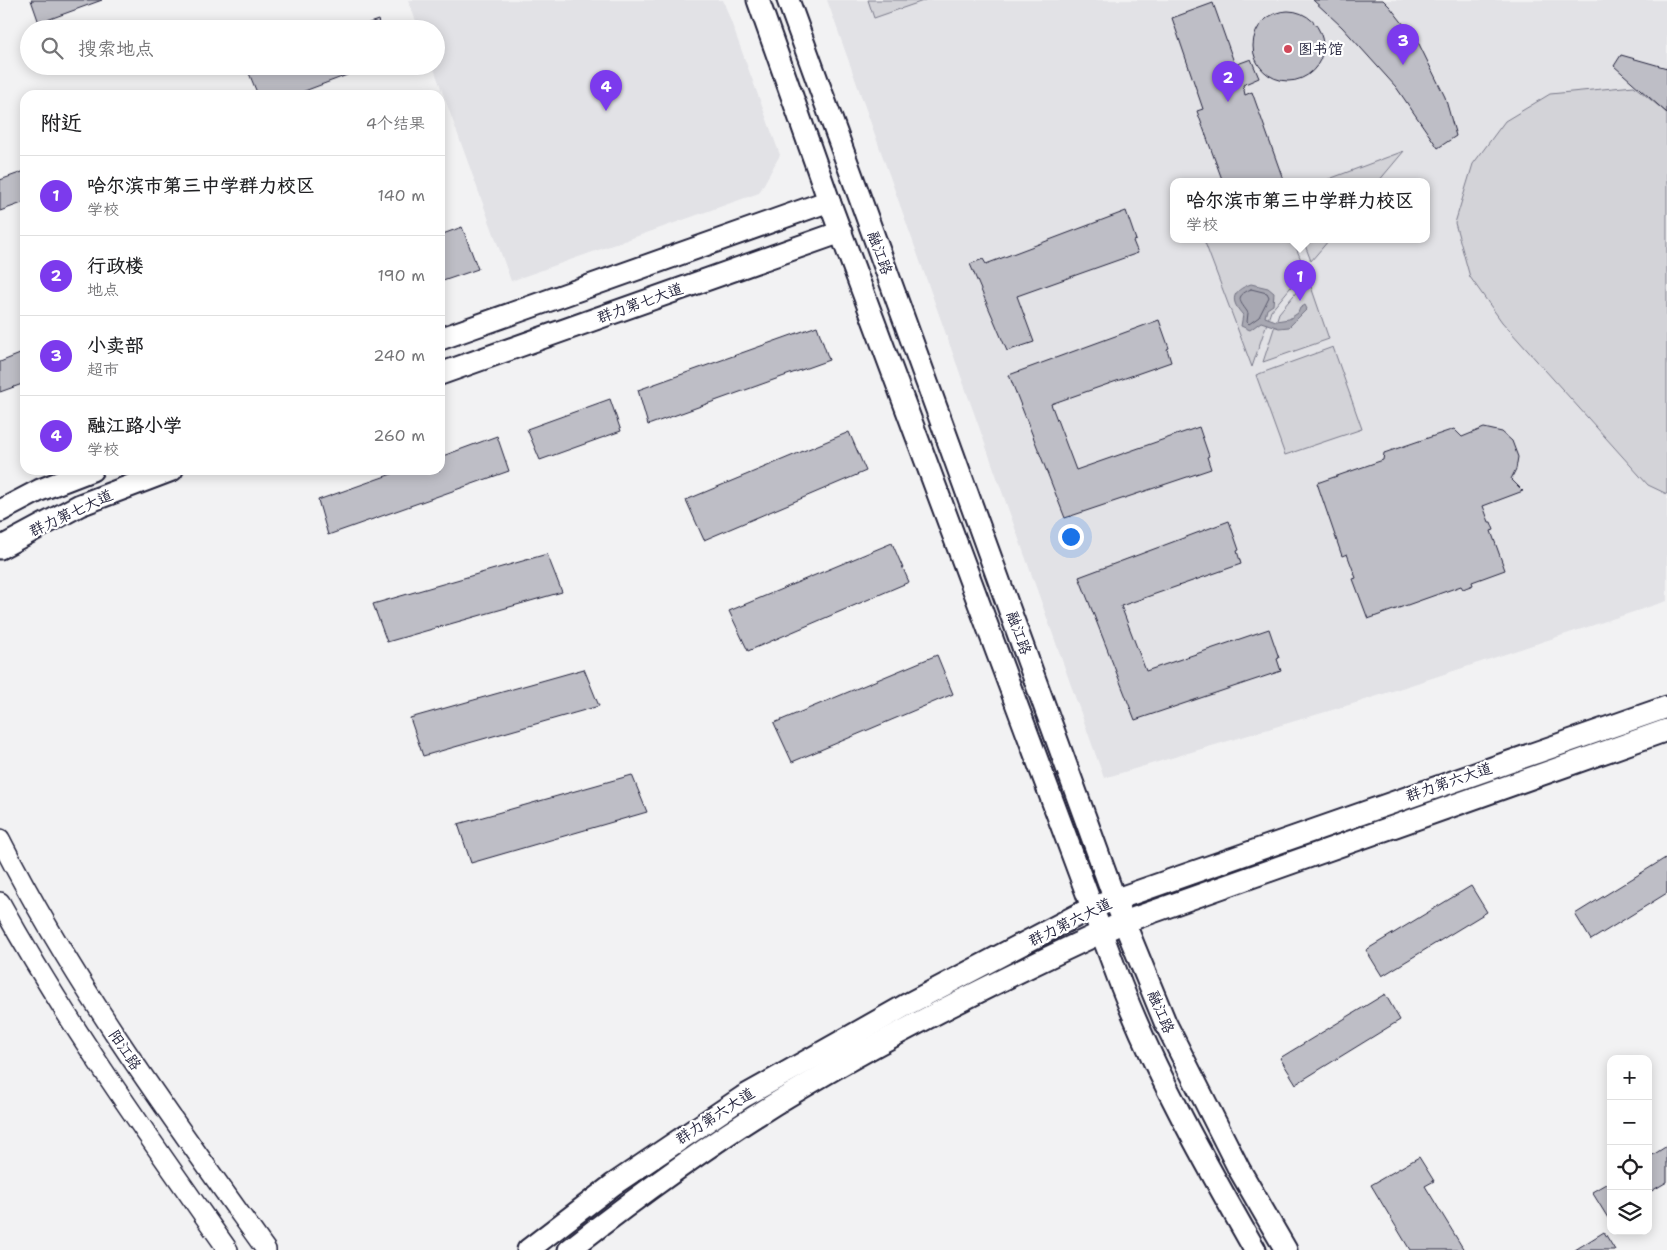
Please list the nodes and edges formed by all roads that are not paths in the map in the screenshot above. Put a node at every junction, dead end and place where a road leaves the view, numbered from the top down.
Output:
1 (758, 0) edge
2 (788, 0) edge
3 (828, 201) junction
4 (841, 232) junction
5 (445, 337) edge
6 (445, 372) edge
7 (79, 475) edge
8 (159, 475) edge
9 (0, 511) edge
10 (0, 548) edge
11 (1667, 707) edge
12 (1667, 730) edge
13 (0, 839) edge
14 (1115, 900) junction
15 (0, 902) edge
16 (1092, 908) junction
17 (1124, 922) junction
18 (1100, 933) junction
19 (228, 1250) edge
20 (266, 1250) edge
21 (528, 1250) edge
22 (568, 1250) edge
23 (1255, 1250) edge
24 (1286, 1250) edge

1 - 3 main road, 融江路
2 - 14 main road, 融江路
3 - 4 main road, 融江路
3 - 5 main road
4 - 6 main road, 群力第七大道
4 - 16 main road, 融江路
7 - 9 main road, 群力第七大道
8 - 10 main road, 群力第七大道
11 - 14 main road, 群力第六大道
12 - 17 main road, 群力第六大道
13 - 20 street, 阳江路
14 - 16 main road, 群力第六大道
14 - 17 main road, 融江路
15 - 19 street, 阳江路
16 - 18 main road, 融江路
16 - 21 main road, 群力第六大道
17 - 18 main road, 群力第六大道
17 - 24 main road, 融江路
18 - 22 main road, 群力第六大道
18 - 23 main road, 融江路

